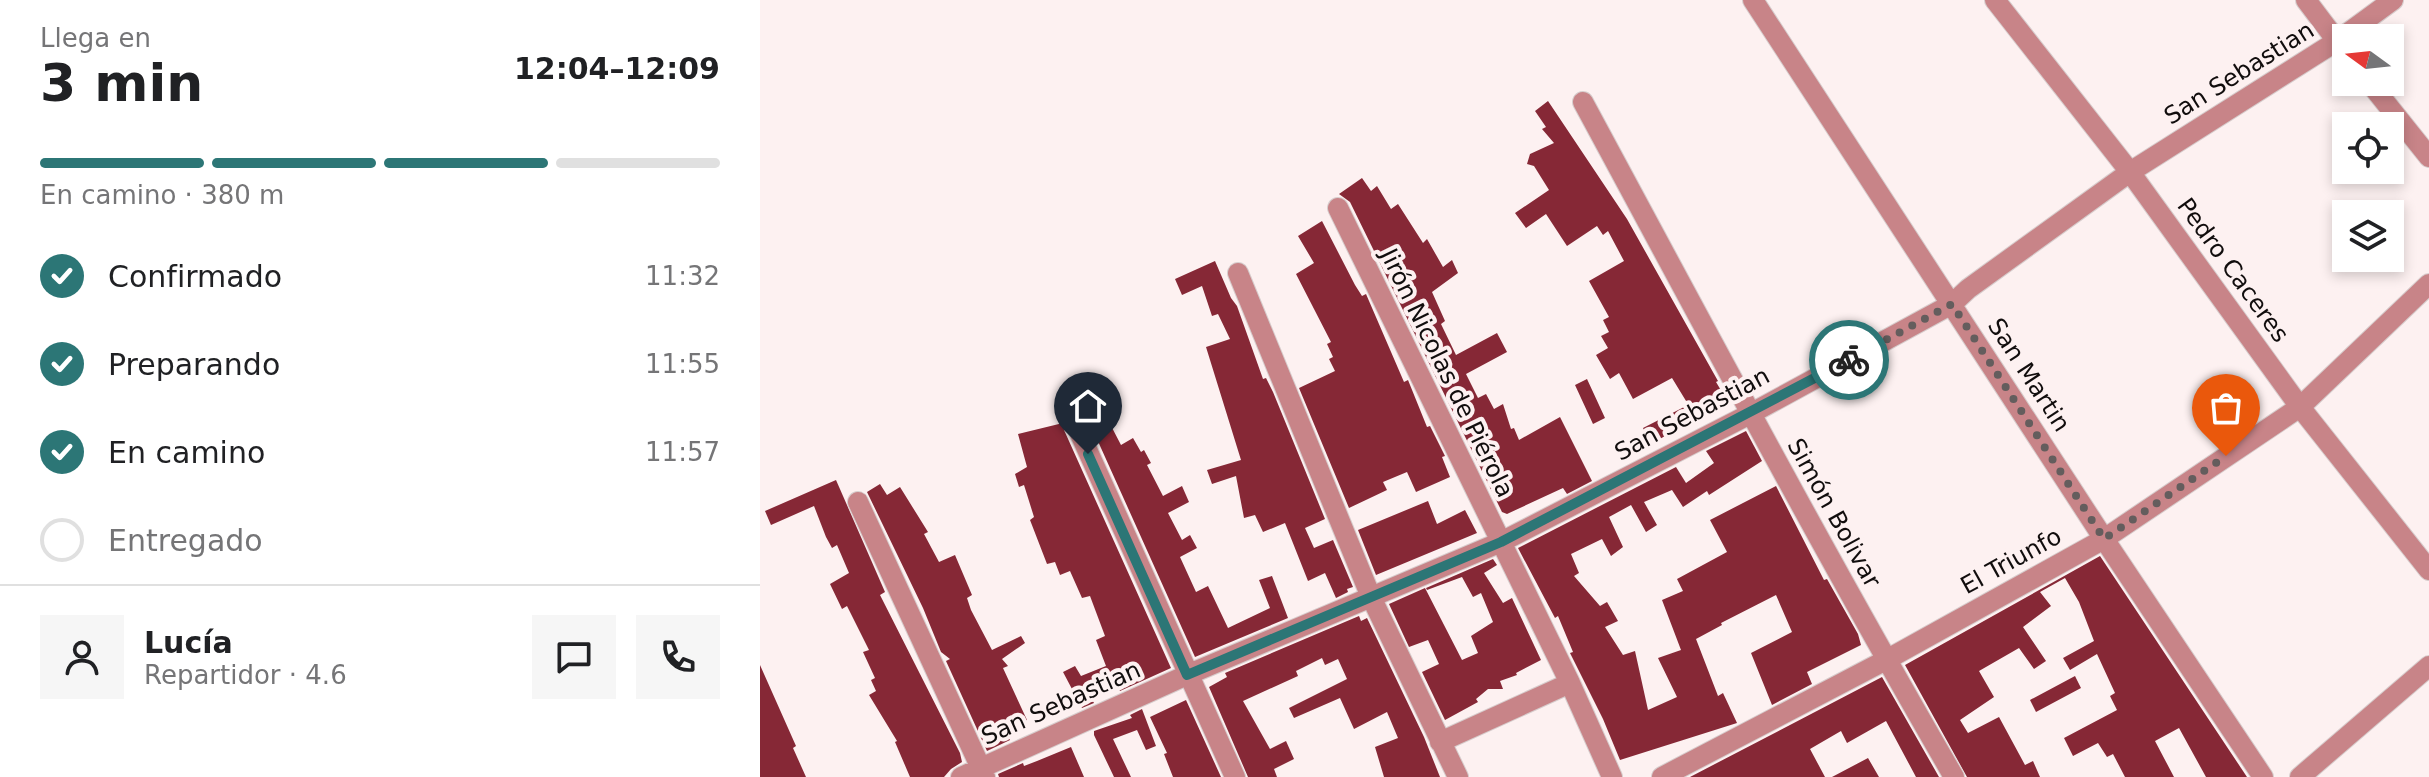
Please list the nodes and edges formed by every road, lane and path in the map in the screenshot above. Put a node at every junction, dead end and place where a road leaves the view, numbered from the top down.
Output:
1 (1753, 0) edge
2 (1995, 0) edge
3 (2306, 0) edge
4 (2393, 0) edge
5 (2367, 24) edge
6 (2332, 34) edge
7 (2332, 53) edge
8 (2380, 96) edge
9 (1583, 102) dead end
10 (2429, 157) edge
11 (2130, 172) junction
12 (1338, 208) dead end
13 (1238, 273) dead end
14 (2429, 284) edge
15 (1952, 304) junction
16 (2300, 407) junction
17 (1750, 414) junction
18 (1076, 425) dead end
19 (858, 502) dead end
20 (2104, 539) junction
21 (1501, 542) junction
22 (2429, 570) edge
23 (1371, 597) junction
24 (1886, 660) junction
25 (2429, 666) edge
26 (1187, 675) junction
27 (1570, 683) junction
28 (1440, 742) junction
29 (983, 772) edge
30 (961, 777) edge
31 (1235, 777) edge
32 (1458, 777) edge
33 (1612, 777) edge
34 (1662, 777) edge
35 (1954, 777) edge
36 (2263, 777) edge
37 (2300, 777) edge

1 - 15 street, San Martin
2 - 11 street, Pedro Caceres
3 - 6 street
4 - 5 street, San Sebastian
7 - 11 street, San Sebastian
8 - 10 street
9 - 17 street, Simón Bolivar
11 - 15 street, San Sebastian
11 - 16 street, Pedro Caceres
12 - 21 street, Jirón Nicolas de Piérola
13 - 23 street
14 - 16 street, El Triunfo
15 - 17 street, San Sebastian
15 - 20 street, San Martin
16 - 20 street, El Triunfo
16 - 22 street, Pedro Caceres
17 - 21 street, San Sebastian
17 - 24 street, Simón Bolivar
18 - 26 street
19 - 29 street
20 - 24 street, El Triunfo
20 - 36 street, San Martin
21 - 23 street, San Sebastian
21 - 27 street, Jirón Nicolas de Piérola
23 - 26 street, San Sebastian
23 - 28 street
24 - 34 street, El Triunfo
24 - 35 street, Simón Bolivar
25 - 37 street
26 - 29 street, San Sebastian
26 - 31 street
27 - 28 street
27 - 33 street, Jirón Nicolas de Piérola
28 - 32 street
29 - 30 street, San Sebastian

